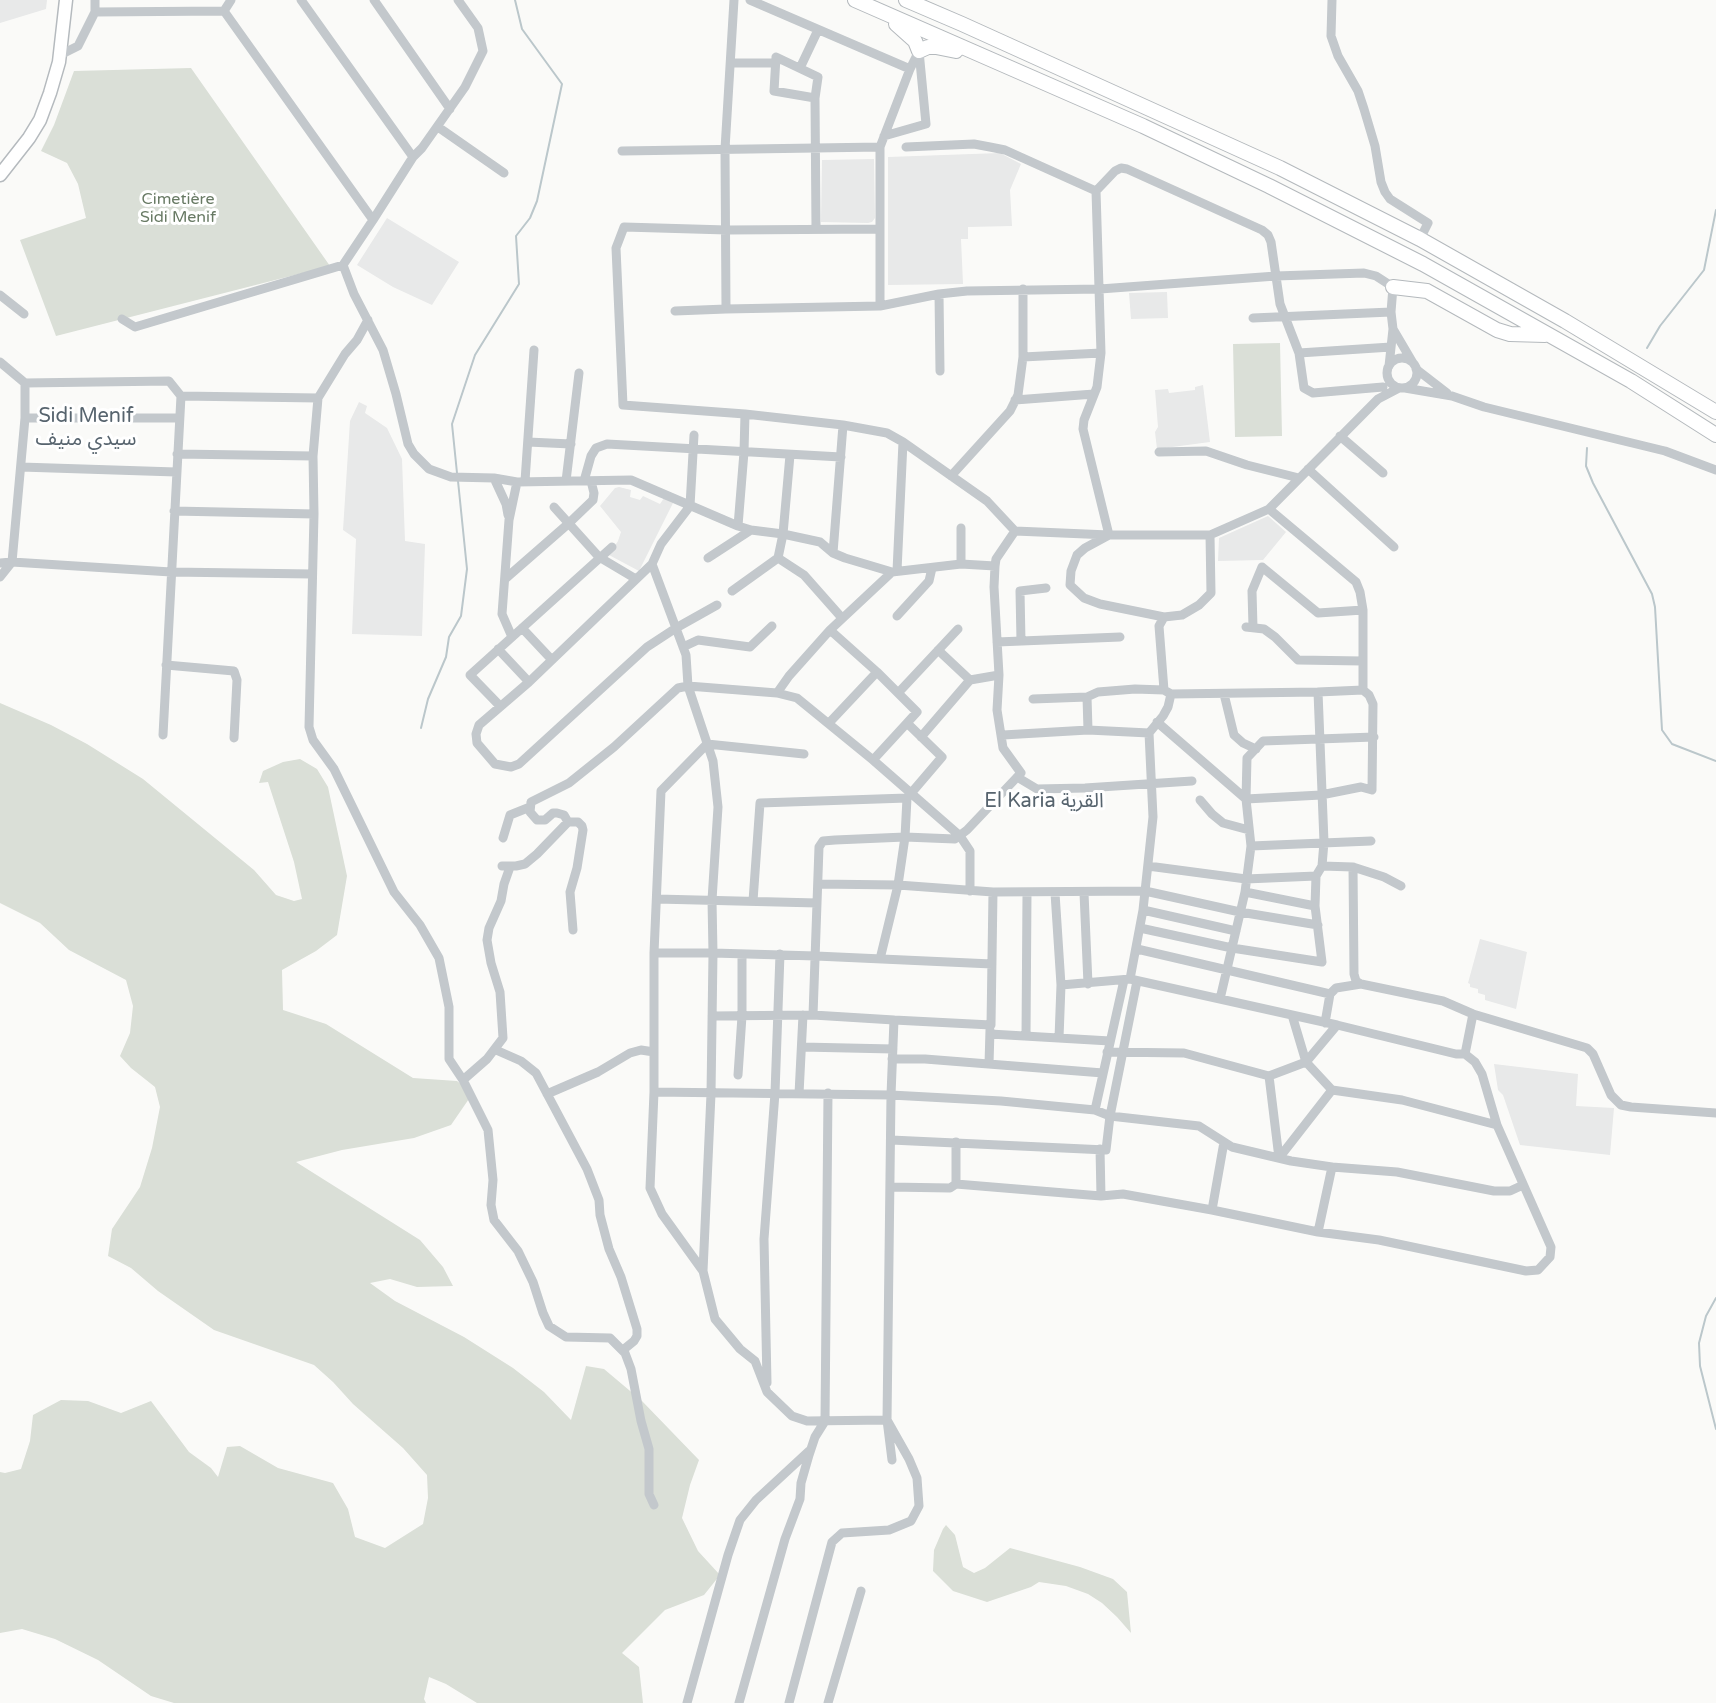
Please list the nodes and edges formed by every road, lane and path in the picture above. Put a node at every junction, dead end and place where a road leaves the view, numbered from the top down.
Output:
1 (66, 0) edge
2 (95, 0) edge
3 (231, 0) edge
4 (302, 0) edge
5 (374, 0) edge
6 (458, 0) edge
7 (734, 0) edge
8 (750, 0) edge
9 (855, 0) edge
10 (906, 0) edge
11 (1332, 0) edge
12 (877, 10) junction
13 (224, 11) junction
14 (96, 12) junction
15 (818, 30) junction
16 (919, 51) junction
17 (60, 55) junction
18 (986, 57) junction
19 (730, 63) junction
20 (776, 63) junction
21 (800, 68) junction
22 (910, 69) junction
23 (815, 98) junction
24 (450, 110) junction
25 (438, 127) junction
26 (884, 136) junction
27 (880, 147) junction
28 (906, 147) dead end
29 (816, 148) junction
30 (725, 149) junction
31 (622, 151) dead end
32 (413, 157) junction
33 (504, 173) dead end
34 (0, 175) edge
35 (1096, 191) junction
36 (373, 220) junction
37 (880, 228) junction
38 (816, 229) junction
39 (727, 230) junction
40 (1420, 239) junction
41 (342, 265) junction
42 (1276, 276) junction
43 (1394, 287) junction
44 (1023, 289) junction
45 (1100, 289) junction
46 (939, 294) junction
47 (0, 295) edge
48 (880, 306) junction
49 (726, 309) junction
50 (675, 311) dead end
51 (1391, 312) junction
52 (24, 314) dead end
53 (1284, 315) junction
54 (1253, 318) dead end
55 (122, 319) dead end
56 (368, 320) junction
57 (1394, 329) junction
58 (1549, 336) junction
59 (1391, 347) junction
60 (534, 350) dead end
61 (1101, 353) junction
62 (1299, 353) junction
63 (1023, 357) junction
64 (0, 362) edge
65 (1389, 366) junction
66 (1415, 366) junction
67 (940, 371) dead end
68 (579, 373) dead end
69 (25, 383) junction
70 (1385, 383) junction
71 (1402, 388) junction
72 (1094, 394) junction
73 (181, 396) junction
74 (1452, 396) junction
75 (318, 398) junction
76 (1378, 399) junction
77 (1015, 400) junction
78 (1716, 412) edge
79 (745, 414) junction
80 (25, 418) junction
81 (179, 418) junction
82 (843, 425) junction
83 (694, 435) dead end
84 (1716, 435) edge
85 (1340, 436) junction
86 (528, 442) junction
87 (903, 442) junction
88 (571, 444) junction
89 (694, 449) junction
90 (744, 452) junction
91 (1159, 452) dead end
92 (177, 454) junction
93 (790, 455) junction
94 (313, 456) junction
95 (841, 458) junction
96 (21, 467) junction
97 (1308, 469) junction
98 (1716, 470) edge
99 (176, 472) junction
100 (1383, 473) dead end
101 (951, 476) junction
102 (494, 478) junction
103 (1299, 478) junction
104 (521, 481) junction
105 (566, 481) junction
106 (587, 481) junction
107 (690, 506) junction
108 (554, 507) dead end
109 (1269, 509) junction
110 (174, 511) junction
111 (314, 514) junction
112 (509, 520) junction
113 (568, 524) junction
114 (738, 526) junction
115 (961, 528) dead end
116 (751, 530) junction
117 (1015, 531) junction
118 (783, 534) junction
119 (1108, 535) junction
120 (1210, 535) junction
121 (612, 547) dead end
122 (1394, 547) dead end
123 (833, 553) junction
124 (599, 557) junction
125 (708, 558) dead end
126 (778, 558) junction
127 (12, 562) junction
128 (0, 563) edge
129 (652, 564) junction
130 (961, 564) junction
131 (995, 566) junction
132 (932, 568) junction
133 (171, 572) junction
134 (894, 572) junction
135 (312, 574) junction
136 (0, 577) edge
137 (505, 579) junction
138 (636, 579) junction
139 (1046, 588) dead end
140 (732, 591) dead end
141 (717, 605) dead end
142 (1362, 610) junction
143 (897, 616) dead end
144 (1164, 617) junction
145 (842, 618) junction
146 (772, 626) dead end
147 (522, 628) junction
148 (676, 628) junction
149 (958, 629) dead end
150 (830, 630) junction
151 (512, 636) junction
152 (1120, 637) dead end
153 (1021, 641) junction
154 (997, 642) junction
155 (683, 647) junction
156 (498, 649) junction
157 (938, 650) junction
158 (552, 660) junction
159 (1362, 661) junction
160 (166, 665) junction
161 (877, 672) junction
162 (999, 675) junction
163 (970, 680) junction
164 (529, 682) junction
165 (688, 686) junction
166 (1363, 690) junction
167 (899, 692) junction
168 (1167, 692) junction
169 (1318, 692) junction
170 (777, 693) junction
171 (1224, 694) junction
172 (1087, 697) junction
173 (1033, 699) dead end
174 (500, 706) junction
175 (829, 723) junction
176 (907, 723) junction
177 (1157, 723) junction
178 (1088, 730) junction
179 (1149, 733) junction
180 (163, 735) dead end
181 (1003, 735) junction
182 (921, 737) junction
183 (1374, 737) junction
184 (234, 738) dead end
185 (1319, 738) junction
186 (1243, 743) junction
187 (708, 744) junction
188 (1256, 749) junction
189 (804, 754) dead end
190 (1247, 758) junction
191 (873, 760) junction
192 (1017, 777) junction
193 (1192, 781) dead end
194 (1152, 783) junction
195 (1321, 795) junction
196 (909, 796) junction
197 (1246, 799) junction
198 (1200, 800) dead end
199 (530, 807) junction
200 (568, 822) junction
201 (1250, 830) junction
202 (960, 836) junction
203 (905, 837) junction
204 (503, 838) dead end
205 (1371, 841) dead end
206 (1324, 842) junction
207 (1251, 846) junction
208 (1148, 866) junction
209 (1322, 866) junction
210 (1353, 867) junction
211 (1316, 876) junction
212 (1246, 879) junction
213 (818, 884) junction
214 (898, 885) junction
215 (1401, 886) dead end
216 (970, 891) junction
217 (1145, 891) junction
218 (993, 892) junction
219 (1245, 892) junction
220 (1027, 893) junction
221 (1055, 893) junction
222 (1084, 893) junction
223 (657, 899) junction
224 (712, 900) junction
225 (753, 901) junction
226 (817, 903) junction
227 (1315, 906) junction
228 (1143, 910) junction
229 (1240, 912) junction
230 (1318, 925) junction
231 (1140, 928) junction
232 (573, 930) dead end
233 (1236, 931) junction
234 (1233, 948) junction
235 (1137, 949) junction
236 (713, 952) junction
237 (654, 954) junction
238 (742, 954) junction
239 (780, 954) junction
240 (816, 956) junction
241 (880, 958) junction
242 (992, 964) junction
243 (1227, 970) junction
244 (1130, 980) junction
245 (1088, 984) junction
246 (1361, 984) junction
247 (1061, 985) junction
248 (1330, 994) junction
249 (1220, 999) junction
250 (1473, 1014) junction
251 (803, 1015) junction
252 (1292, 1015) junction
253 (712, 1016) junction
254 (742, 1016) junction
255 (779, 1016) junction
256 (813, 1016) junction
257 (894, 1020) junction
258 (1325, 1023) junction
259 (1336, 1025) junction
260 (991, 1030) junction
261 (1026, 1036) junction
262 (1059, 1038) junction
263 (1110, 1041) junction
264 (802, 1047) junction
265 (496, 1050) junction
266 (654, 1052) junction
267 (1107, 1052) junction
268 (1122, 1053) junction
269 (892, 1054) junction
270 (1465, 1054) junction
271 (1305, 1062) junction
272 (989, 1064) junction
273 (1103, 1073) junction
274 (738, 1076) dead end
275 (1269, 1076) junction
276 (463, 1080) junction
277 (1332, 1090) junction
278 (654, 1092) junction
279 (828, 1093) junction
280 (547, 1094) junction
281 (711, 1094) junction
282 (774, 1094) junction
283 (799, 1094) junction
284 (891, 1095) junction
285 (1095, 1110) junction
286 (1716, 1113) edge
287 (1110, 1115) junction
288 (1497, 1125) junction
289 (891, 1140) junction
290 (956, 1142) junction
291 (1224, 1143) junction
292 (1100, 1149) junction
293 (1279, 1158) junction
294 (1332, 1167) junction
295 (956, 1184) junction
296 (1523, 1185) junction
297 (890, 1187) junction
298 (1101, 1196) junction
299 (1212, 1210) junction
300 (1318, 1232) junction
301 (703, 1271) junction
302 (623, 1350) junction
303 (767, 1392) junction
304 (887, 1420) junction
305 (825, 1421) junction
306 (811, 1450) junction
307 (892, 1460) dead end
308 (654, 1505) dead end
309 (861, 1591) dead end
310 (687, 1703) edge
311 (739, 1703) edge
312 (789, 1703) edge
313 (828, 1703) edge

1 - 17 main road
2 - 14 street
3 - 13 street
4 - 32 street
5 - 24 street
6 - 24 street
7 - 19 street
8 - 15 street
9 - 12 highway
10 - 40 highway
11 - 40 street
12 - 16 highway
12 - 18 highway
13 - 14 street
13 - 36 street
14 - 17 street
15 - 21 street
15 - 22 street
16 - 18 highway
16 - 22 street
16 - 26 street
17 - 34 main road
18 - 58 highway
19 - 20 street
19 - 30 street
20 - 21 street
20 - 23 street
21 - 23 street
22 - 26 street
23 - 29 street
24 - 25 street
25 - 32 street
25 - 33 street
26 - 27 street
27 - 29 street
27 - 37 street
28 - 35 street
29 - 30 street
29 - 38 street
30 - 31 street
30 - 39 street
32 - 36 street
35 - 42 street
35 - 45 street
36 - 41 street
37 - 38 street
37 - 48 street
38 - 39 street
39 - 49 street
39 - 79 street
40 - 78 highway
41 - 55 street
41 - 56 street
42 - 43 street
42 - 45 street
42 - 53 street
43 - 51 street
43 - 58 highway
44 - 45 street
44 - 46 street
44 - 63 street
45 - 61 street
46 - 48 street
46 - 67 street
47 - 52 street
48 - 49 street
49 - 50 street
51 - 53 street
51 - 57 street
53 - 54 street
53 - 62 street
56 - 75 street
56 - 102 street
57 - 59 street
57 - 66 street
58 - 84 highway
59 - 62 street
59 - 65 street
60 - 86 street
61 - 63 street
61 - 72 street
62 - 70 street
63 - 77 street
64 - 69 street
65 - 66 street
65 - 70 street
66 - 71 street
66 - 74 street
68 - 88 street
69 - 73 street
69 - 80 street
70 - 71 street
70 - 76 street
71 - 74 street
71 - 76 street
72 - 77 street
72 - 119 street
73 - 75 street
73 - 81 street
74 - 98 street
75 - 94 street
76 - 85 street
77 - 101 street
79 - 82 street
79 - 90 street
80 - 81 street
80 - 96 street
81 - 92 street
82 - 87 street
82 - 95 street
83 - 89 street
85 - 97 street
85 - 100 street
86 - 88 street
86 - 104 street
87 - 101 street
87 - 134 street
88 - 105 street
89 - 90 street
89 - 106 street
89 - 107 street
90 - 93 street
90 - 114 street
91 - 103 street
92 - 94 street
92 - 99 street
93 - 95 street
93 - 118 street
94 - 111 street
95 - 123 street
96 - 99 street
96 - 127 street
97 - 103 street
97 - 122 street
99 - 110 street
101 - 117 street
102 - 104 street
102 - 112 street
103 - 109 street
104 - 105 street
104 - 112 street
105 - 106 street
106 - 107 street
106 - 113 street
107 - 114 street
107 - 129 street
108 - 113 street
109 - 120 street
109 - 142 street
110 - 111 street
110 - 133 street
111 - 135 street
112 - 137 street
113 - 124 street
113 - 137 street
114 - 116 street
115 - 130 street
116 - 118 street
116 - 125 street
117 - 119 street
117 - 131 street
118 - 123 street
118 - 126 street
119 - 120 street
119 - 144 street
120 - 144 street
121 - 124 street
123 - 134 street
124 - 138 street
124 - 147 street
126 - 140 street
126 - 145 street
127 - 128 street
127 - 133 street
127 - 136 street
129 - 138 street
129 - 148 street
130 - 131 street
130 - 132 street
131 - 154 street
132 - 134 street
132 - 143 street
133 - 135 street
133 - 160 street
134 - 145 street
135 - 276 street
137 - 151 street
138 - 158 street
139 - 153 street
141 - 148 street
142 - 159 street
142 - 159 street
144 - 168 street
145 - 150 street
146 - 155 street
147 - 151 street
147 - 158 street
148 - 155 street
148 - 174 street
149 - 157 street
150 - 161 street
150 - 170 street
151 - 156 street
152 - 153 street
153 - 154 street
154 - 162 street
155 - 165 street
156 - 164 street
156 - 174 street
157 - 163 street
157 - 167 street
158 - 164 street
159 - 166 street
160 - 180 street
160 - 184 street
161 - 167 street
161 - 175 street
162 - 163 street
162 - 181 street
163 - 182 street
164 - 174 street
165 - 170 street
165 - 187 street
165 - 199 street
166 - 169 street
166 - 183 street
167 - 176 street
168 - 171 street
168 - 172 street
168 - 177 street
169 - 171 street
169 - 185 street
170 - 175 street
171 - 186 street
172 - 173 street
172 - 178 street
175 - 191 street
176 - 182 street
176 - 191 street
177 - 179 street
177 - 197 street
178 - 179 street
178 - 181 street
179 - 194 street
181 - 192 street
182 - 196 street
183 - 185 street
183 - 195 street
185 - 188 street
185 - 195 street
186 - 188 street
186 - 190 street
187 - 189 street
187 - 223 street
187 - 224 street
188 - 190 street
190 - 197 street
191 - 196 street
192 - 194 street
192 - 202 street
193 - 194 street
194 - 208 street
195 - 197 street
195 - 206 street
196 - 202 street
196 - 203 street
196 - 225 street
197 - 201 street
198 - 201 street
199 - 200 street
199 - 204 street
200 - 232 street
200 - 265 street
201 - 207 street
202 - 203 street
202 - 216 street
203 - 213 street
203 - 214 street
205 - 206 street
206 - 207 street
206 - 209 street
207 - 212 street
208 - 212 street
208 - 217 street
209 - 210 street
209 - 211 street
210 - 215 street
210 - 246 street
211 - 212 street
211 - 227 street
212 - 219 street
213 - 214 street
213 - 226 street
214 - 216 street
214 - 241 street
216 - 218 street
217 - 222 street
217 - 228 street
217 - 229 street
218 - 220 street
218 - 242 street
219 - 227 street
219 - 229 street
220 - 221 street
220 - 261 street
221 - 222 street
221 - 247 street
222 - 245 street
223 - 224 street
223 - 237 street
224 - 225 street
224 - 236 street
225 - 226 street
226 - 240 street
227 - 230 street
228 - 231 street
228 - 233 street
229 - 230 street
229 - 233 street
230 - 234 street
231 - 234 street
231 - 235 street
233 - 234 street
234 - 243 street
235 - 243 street
235 - 244 street
236 - 237 street
236 - 238 street
236 - 253 street
237 - 266 street
238 - 239 street
238 - 254 street
239 - 240 street
239 - 255 street
240 - 241 street
240 - 256 street
241 - 242 street
242 - 260 street
243 - 248 street
243 - 249 street
244 - 245 street
244 - 249 street
244 - 263 street
244 - 268 street
245 - 247 street
246 - 248 street
246 - 250 street
247 - 262 street
248 - 258 street
249 - 252 street
250 - 270 street
250 - 286 street
251 - 255 street
251 - 256 street
251 - 264 street
252 - 258 street
252 - 271 street
253 - 254 street
253 - 281 street
254 - 255 street
254 - 274 street
255 - 282 street
256 - 257 street
257 - 260 street
257 - 269 street
258 - 259 street
259 - 270 street
259 - 271 street
260 - 261 street
260 - 272 street
261 - 262 street
262 - 263 street
263 - 267 street
264 - 269 street
264 - 283 street
265 - 276 street
265 - 280 street
266 - 278 street
266 - 280 street
267 - 268 street
267 - 273 street
268 - 275 street
268 - 287 street
269 - 272 street
269 - 284 street
270 - 288 street
271 - 275 street
271 - 277 street
272 - 273 street
273 - 285 street
275 - 293 street
276 - 302 street
277 - 288 street
277 - 293 street
278 - 281 street
278 - 301 street
279 - 283 street
279 - 284 street
279 - 305 street
280 - 302 street
281 - 282 street
281 - 301 street
282 - 283 street
282 - 303 street
284 - 285 street
284 - 289 street
285 - 287 street
287 - 291 street
287 - 292 street
288 - 296 street
289 - 290 street
289 - 297 street
290 - 292 street
290 - 295 street
291 - 293 street
291 - 299 street
292 - 298 street
293 - 294 street
294 - 296 street
294 - 300 street
295 - 297 street
295 - 298 street
296 - 300 street
297 - 304 street
298 - 299 street
299 - 300 street
301 - 303 street
302 - 308 street
303 - 305 street
304 - 305 street
304 - 307 street
304 - 312 street
305 - 306 street
306 - 310 street
306 - 311 street
309 - 313 street

